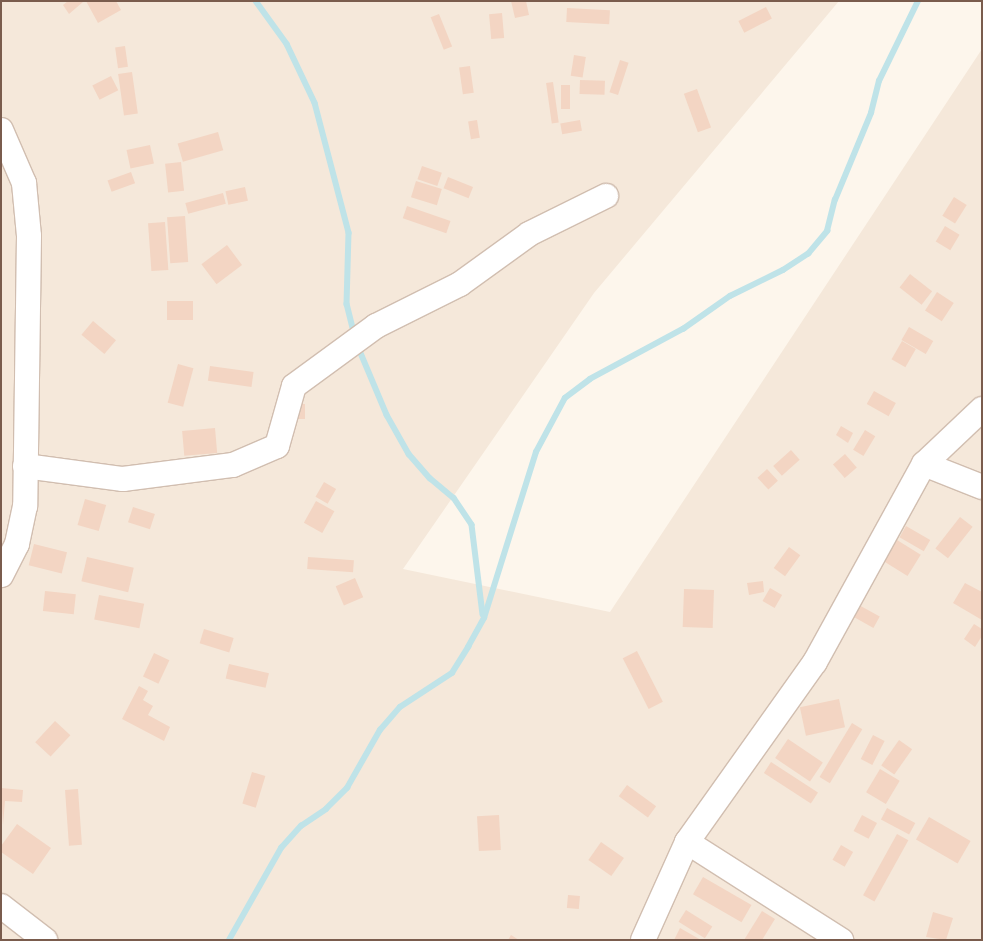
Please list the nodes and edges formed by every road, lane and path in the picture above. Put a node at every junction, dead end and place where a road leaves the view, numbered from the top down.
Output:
1 (1, 130) edge
2 (606, 196) dead end
3 (982, 409) edge
4 (924, 464) junction
5 (26, 466) junction
6 (982, 487) edge
7 (1, 575) edge
8 (687, 842) junction
9 (1, 906) edge
10 (45, 940) edge
11 (643, 940) edge
12 (841, 940) edge

1 - 5 street
2 - 5 street
3 - 4 street
4 - 6 street
4 - 8 street
5 - 7 street
8 - 11 street
8 - 12 street
9 - 10 street

